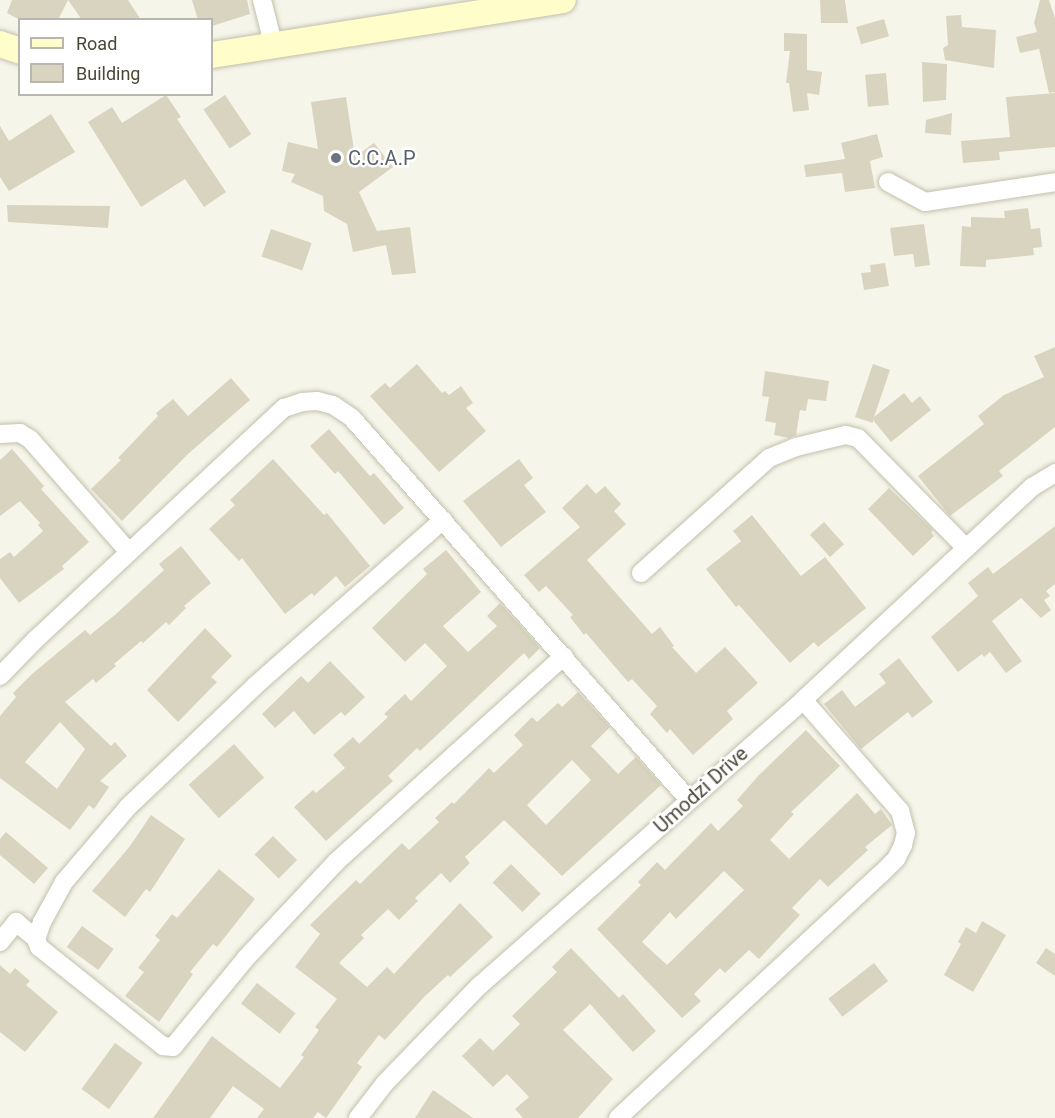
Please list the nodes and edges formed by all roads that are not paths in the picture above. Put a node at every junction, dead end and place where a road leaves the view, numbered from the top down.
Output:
1 (262, 0) edge
2 (562, 0) edge
3 (0, 44) edge
4 (274, 47) junction
5 (18, 50) edge
6 (213, 55) edge
7 (888, 182) dead end
8 (1055, 182) edge
9 (0, 434) edge
10 (1055, 473) edge
11 (443, 520) junction
12 (966, 548) junction
13 (129, 552) junction
14 (641, 573) dead end
15 (564, 656) junction
16 (0, 676) edge
17 (803, 700) junction
18 (690, 800) junction
19 (36, 939) junction
20 (0, 942) edge
21 (358, 1118) edge
22 (618, 1118) edge

1 - 4 street
2 - 4 street
3 - 5 street
4 - 6 street
7 - 8 street
9 - 13 street
10 - 12 street, Umodzi Drive
11 - 13 street
11 - 15 street
11 - 19 street
12 - 14 street
12 - 17 street, Umodzi Drive
13 - 16 street
15 - 18 street
15 - 19 street
17 - 18 street, Umodzi Drive
17 - 22 street
18 - 21 street, Umodzi Drive
19 - 20 street

